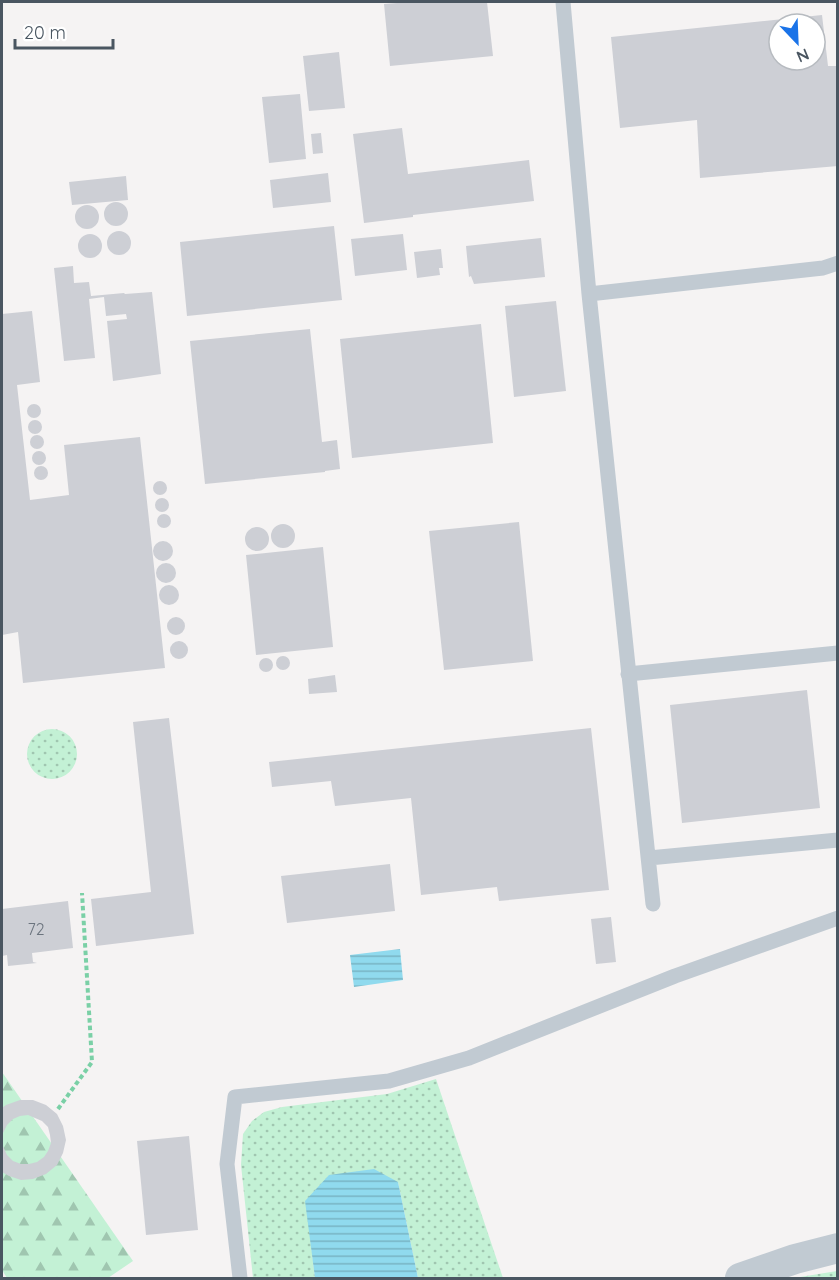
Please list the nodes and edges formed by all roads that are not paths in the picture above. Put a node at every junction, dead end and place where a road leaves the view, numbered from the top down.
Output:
1 (563, 2) edge
2 (837, 263) edge
3 (589, 294) junction
4 (837, 653) edge
5 (628, 674) junction
6 (837, 840) edge
7 (649, 858) junction
8 (653, 904) dead end
9 (837, 918) edge
10 (837, 1248) edge
11 (240, 1278) edge
12 (740, 1278) edge

1 - 3 lane
2 - 3 lane
3 - 5 lane
4 - 5 lane
5 - 7 lane
6 - 7 lane
7 - 8 lane
9 - 11 lane
10 - 12 street

